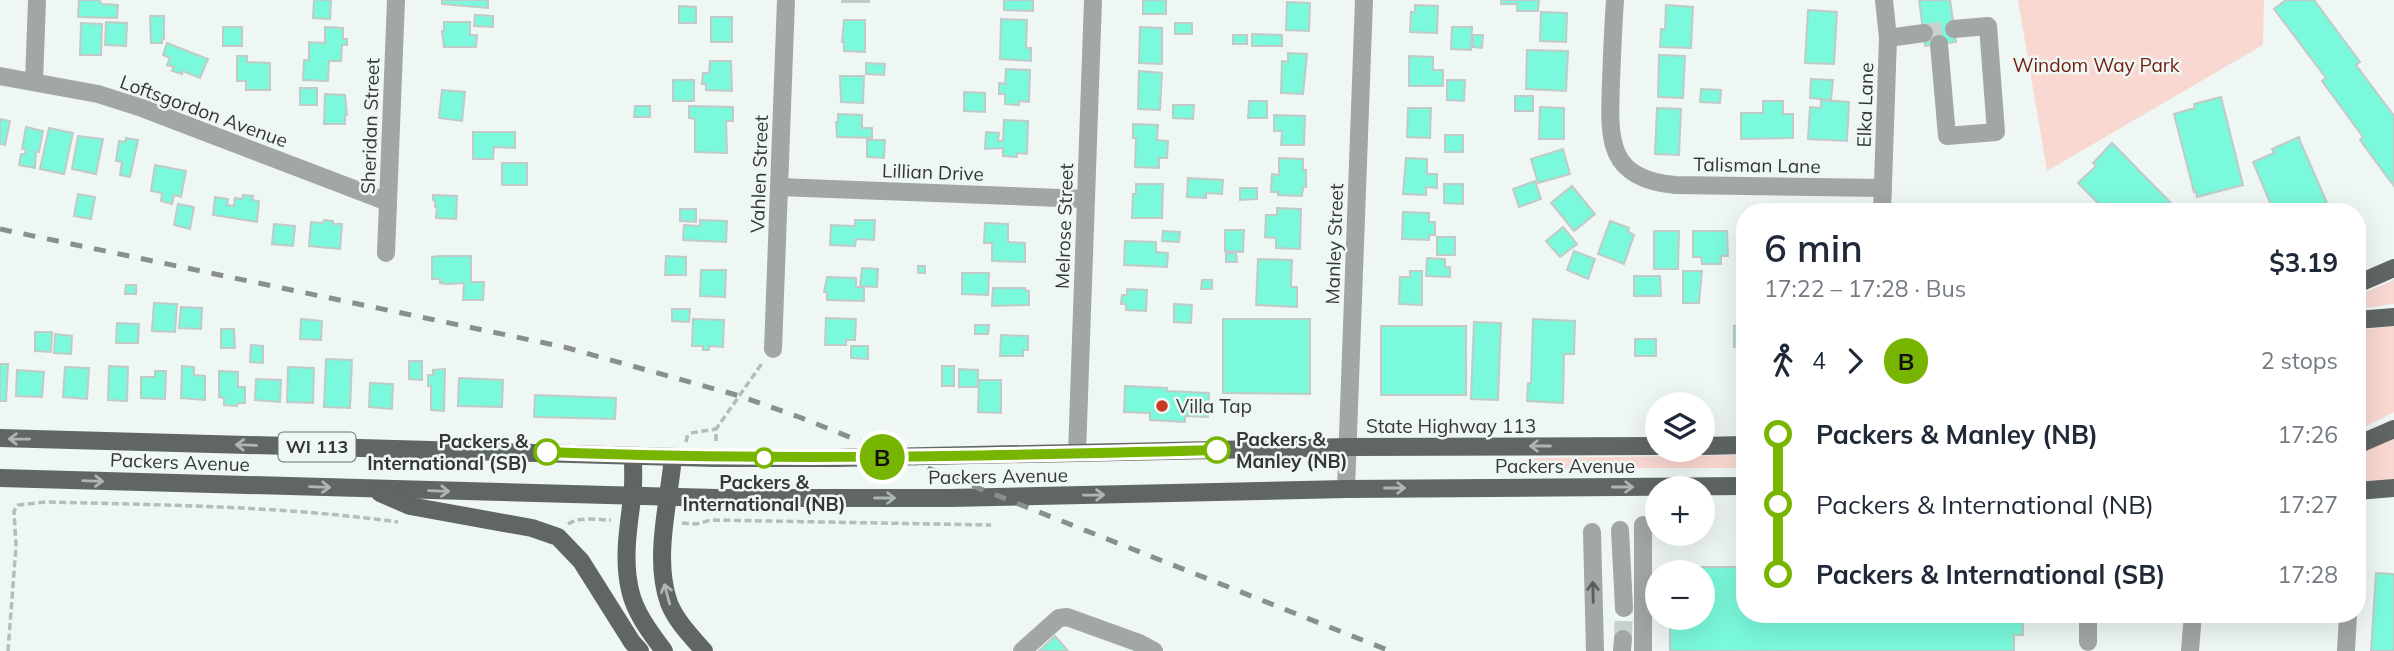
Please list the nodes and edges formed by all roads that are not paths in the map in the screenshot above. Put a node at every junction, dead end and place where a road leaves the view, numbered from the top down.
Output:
1 (37, 0) edge
2 (396, 0) edge
3 (786, 0) edge
4 (1093, 0) edge
5 (1364, 0) edge
6 (1615, 0) edge
7 (1884, 0) edge
8 (1954, 29) tunnel mouth
9 (1924, 33) tunnel mouth
10 (1888, 38) junction
11 (1939, 44) dead end
12 (0, 76) edge
13 (34, 82) junction
14 (779, 187) junction
15 (1883, 188) junction
16 (1086, 199) junction
17 (388, 202) junction
18 (1882, 203) edge
19 (386, 253) dead end
20 (2394, 268) edge
21 (2366, 280) edge
22 (2394, 317) edge
23 (2366, 319) edge
24 (773, 349) road end
25 (2394, 429) edge
26 (0, 438) edge
27 (2366, 441) edge
28 (1645, 446) edge
29 (1715, 446) edge
30 (1736, 446) edge
31 (1348, 447) junction
32 (1077, 453) junction
33 (633, 456) junction
34 (673, 457) junction
35 (0, 478) edge
36 (1736, 486) edge
37 (2394, 488) edge
38 (370, 489) junction
39 (1346, 489) junction
40 (2366, 490) edge
41 (633, 496) junction
42 (670, 496) junction
43 (1643, 525) dead end
44 (1620, 530) dead end
45 (1592, 532) dead end
46 (1624, 608) tunnel mouth
47 (2088, 623) edge
48 (2192, 623) edge
49 (2348, 623) edge
50 (2088, 642) dead end
51 (640, 651) edge
52 (664, 651) edge
53 (704, 651) edge
54 (1022, 651) edge
55 (1154, 651) edge
56 (1595, 651) edge
57 (1643, 651) edge
58 (2190, 651) edge
59 (2346, 651) edge

1 - 13 street
2 - 17 street, Sheridan Street
3 - 14 street, Vahlen Street
4 - 16 street, Melrose Street
5 - 31 street, Manley Street
6 - 15 street, Talisman Lane
7 - 10 street, Elka Lane
8 - 11 street
9 - 10 street
10 - 15 street, Elka Lane
12 - 13 street, Loftsgordon Avenue
13 - 17 street, Loftsgordon Avenue
14 - 16 street, Lillian Drive
14 - 24 street, Vahlen Street
15 - 18 street, Elka Lane
16 - 32 street, Melrose Street
17 - 19 street, Sheridan Street
20 - 21 main road
22 - 23 main road
25 - 27 main road
33 -> 26 main road, Packers Avenue / WI 113
28 -> 31 main road, State Highway 113 / WI 113
29 - 30 main road
31 - 32 main road, State Highway 113 / WI 113
31 - 39 street, Manley Street
32 - 34 main road, Packers Avenue / WI 113
33 - 34 main road, Packers Avenue / WI 113
33 - 41 main road
34 - 42 main road
35 -> 38 main road, Packers Avenue / WI 113
39 -> 36 main road, Packers Avenue / WI 113
37 - 40 main road
38 -> 41 main road, Packers Avenue / WI 113
38 - 51 main road
42 -> 39 main road, Packers Avenue / WI 113
41 - 42 main road, Packers Avenue / WI 113
41 - 52 main road
53 -> 42 main road
43 - 57 street
44 - 46 street
56 -> 45 street
47 - 50 street
48 - 58 street
49 - 59 street
54 - 55 street

